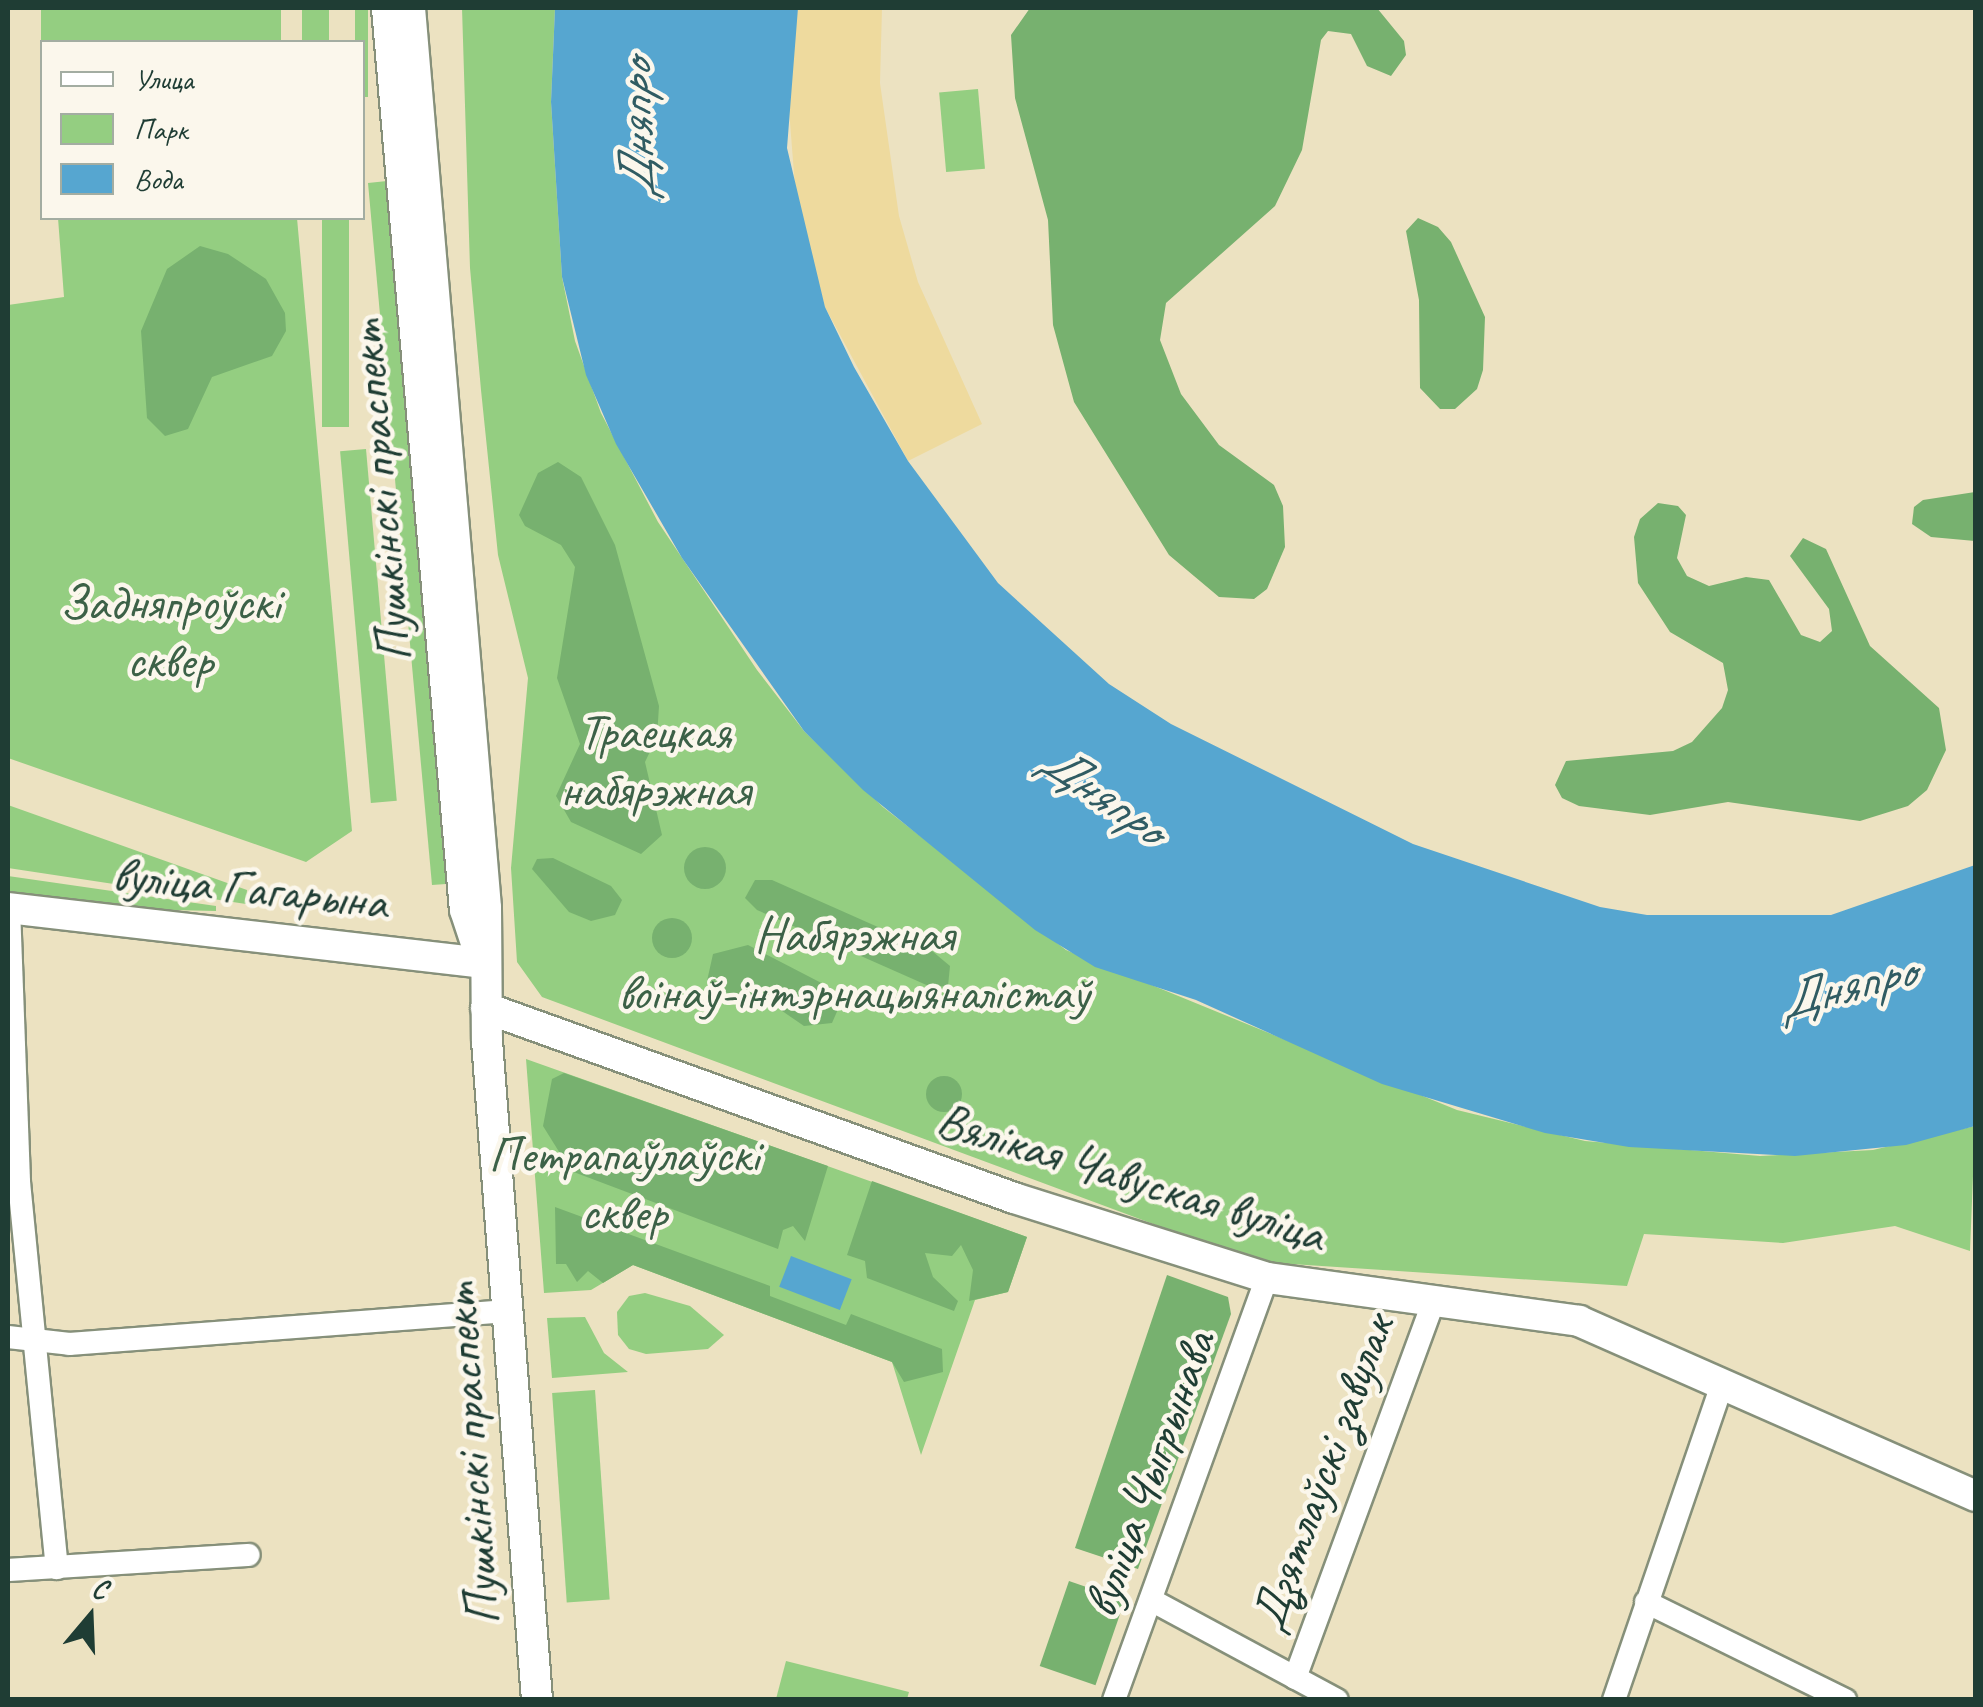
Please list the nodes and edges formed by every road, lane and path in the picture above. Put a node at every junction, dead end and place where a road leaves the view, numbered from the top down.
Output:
1 (386, 8) edge
2 (410, 8) edge
3 (8, 908) edge
4 (482, 963) junction
5 (486, 1008) junction
6 (11, 1124) edge
7 (1268, 1278) junction
8 (1434, 1300) junction
9 (508, 1311) junction
10 (8, 1338) edge
11 (34, 1341) junction
12 (1722, 1384) junction
13 (1976, 1496) edge
14 (249, 1555) dead end
15 (56, 1568) junction
16 (8, 1570) edge
17 (1152, 1600) junction
18 (1646, 1602) junction
19 (1295, 1678) junction
20 (537, 1700) edge
21 (1114, 1700) edge
22 (1337, 1700) edge
23 (1614, 1700) edge
24 (1845, 1700) edge

1 - 4 main road, Пушкінскі праспект
2 - 4 main road, Пушкінскі праспект
3 - 4 main road, вуліца Гагарына
3 - 6 street
4 - 5 main road, Пушкінскі праспект
5 - 7 main road, Вялікая Чавуская вуліца
5 - 9 main road, Пушкінскі праспект
6 - 11 street
7 - 8 main road, Вялікая Чавуская вуліца
7 - 17 street, вуліца Чыгрынава
8 - 12 main road, Вялікая Чавуская вуліца
8 - 19 street, Дзятлаўскі завулак
9 - 11 street
9 - 20 main road, Пушкінскі праспект
10 - 11 street
11 - 15 street
12 - 13 main road, Вялікая Чавуская вуліца
12 - 18 street
14 - 15 street
15 - 16 street
17 - 19 street
17 - 21 street, вуліца Чыгрынава
18 - 23 street
18 - 24 street
19 - 22 street

